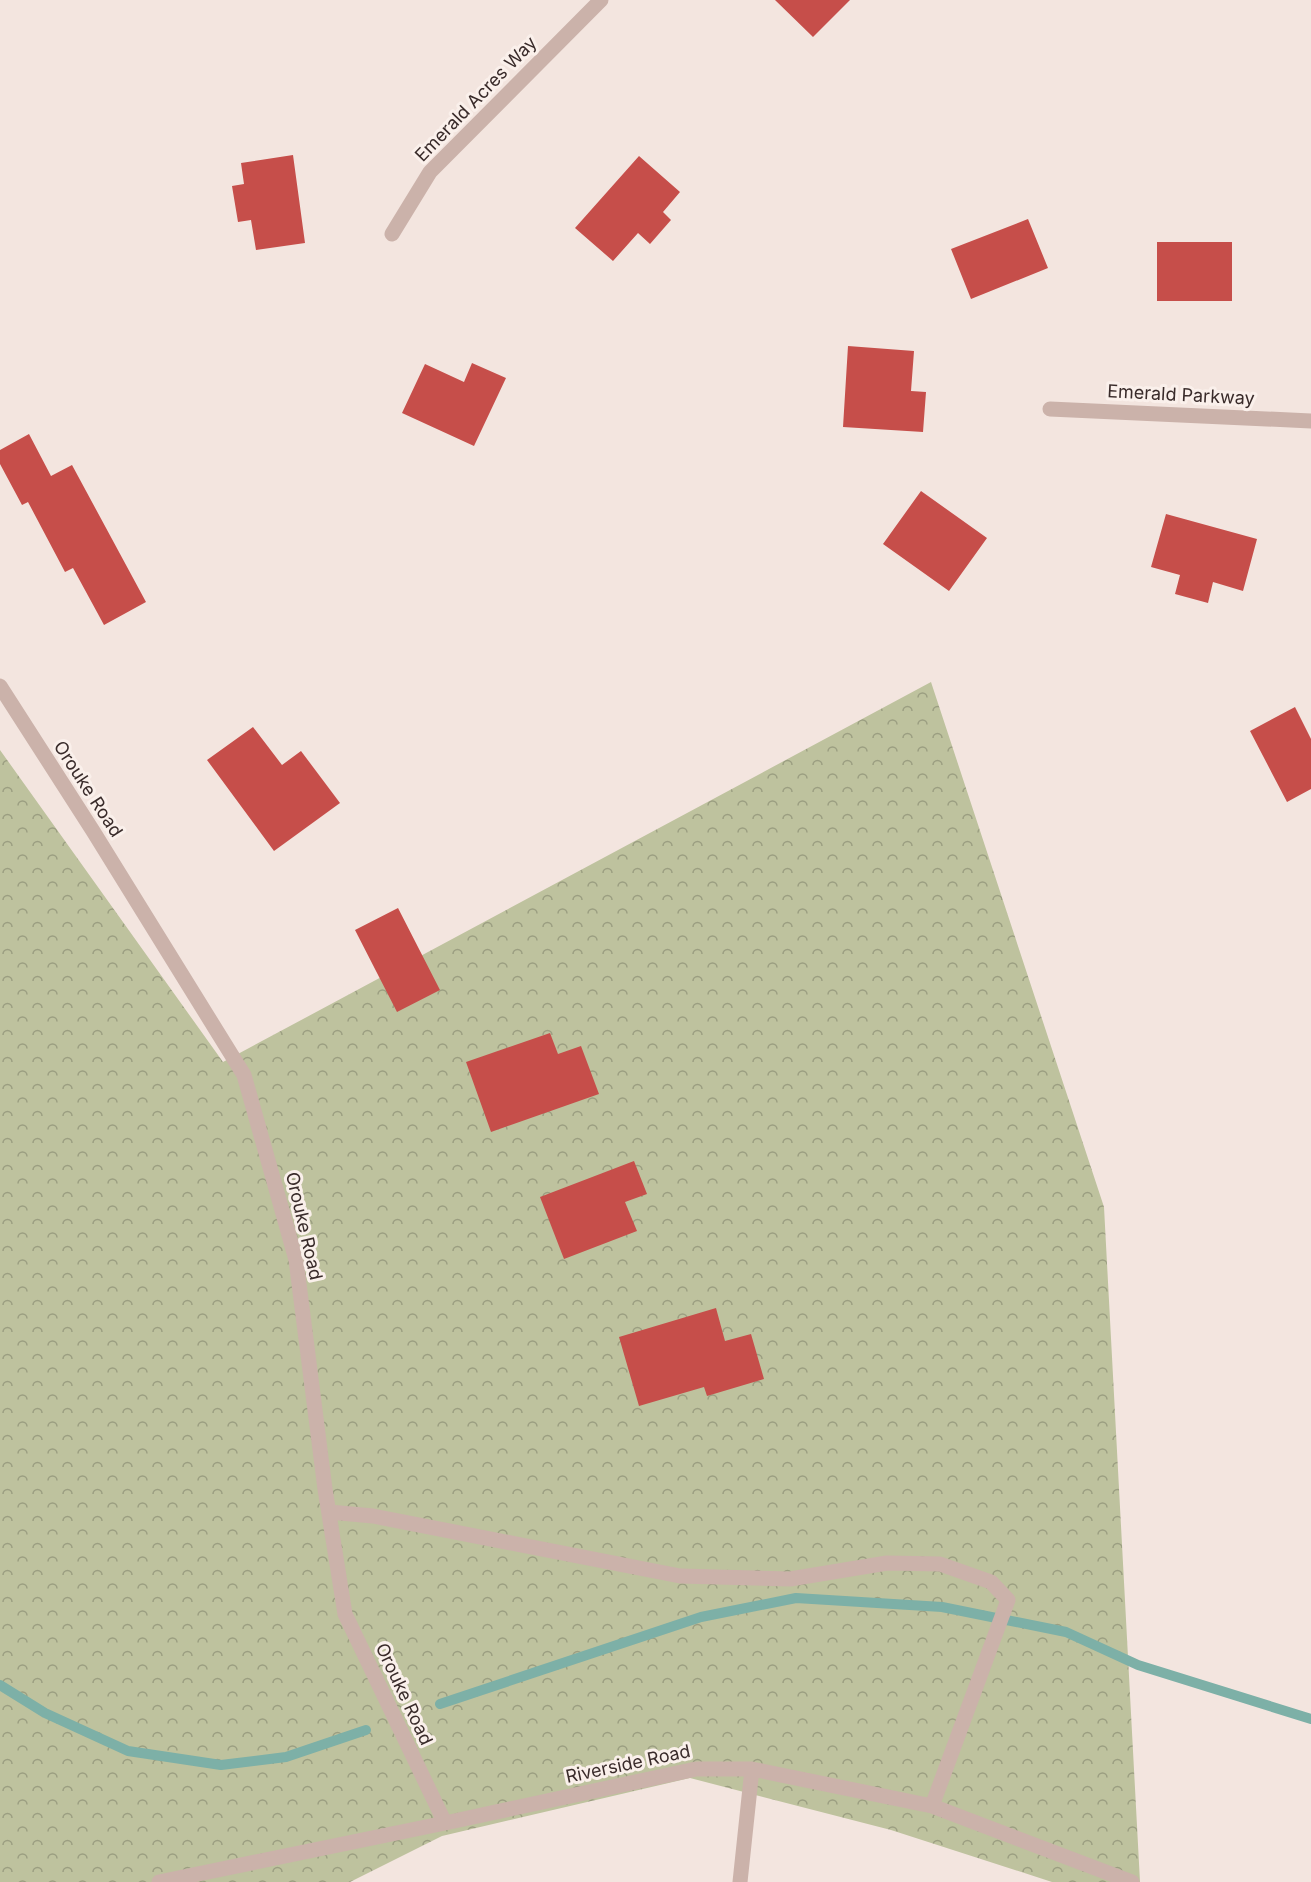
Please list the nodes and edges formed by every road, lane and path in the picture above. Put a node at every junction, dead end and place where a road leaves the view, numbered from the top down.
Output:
1 (601, 0) edge
2 (392, 234) dead end
3 (1050, 409) dead end
4 (1311, 421) edge
5 (0, 686) edge
6 (329, 1512) junction
7 (752, 1769) junction
8 (932, 1806) junction
9 (445, 1823) junction
10 (159, 1882) edge
11 (740, 1882) edge
12 (1132, 1882) edge

1 - 2 street, Emerald Acres Way
3 - 4 street, Emerald Parkway
5 - 6 street, Orouke Road
6 - 8 street
6 - 9 street, Orouke Road
7 - 8 street, Riverside Road
7 - 9 street, Riverside Road
7 - 11 street
8 - 12 street, Riverside Road
9 - 10 street, Riverside Road

